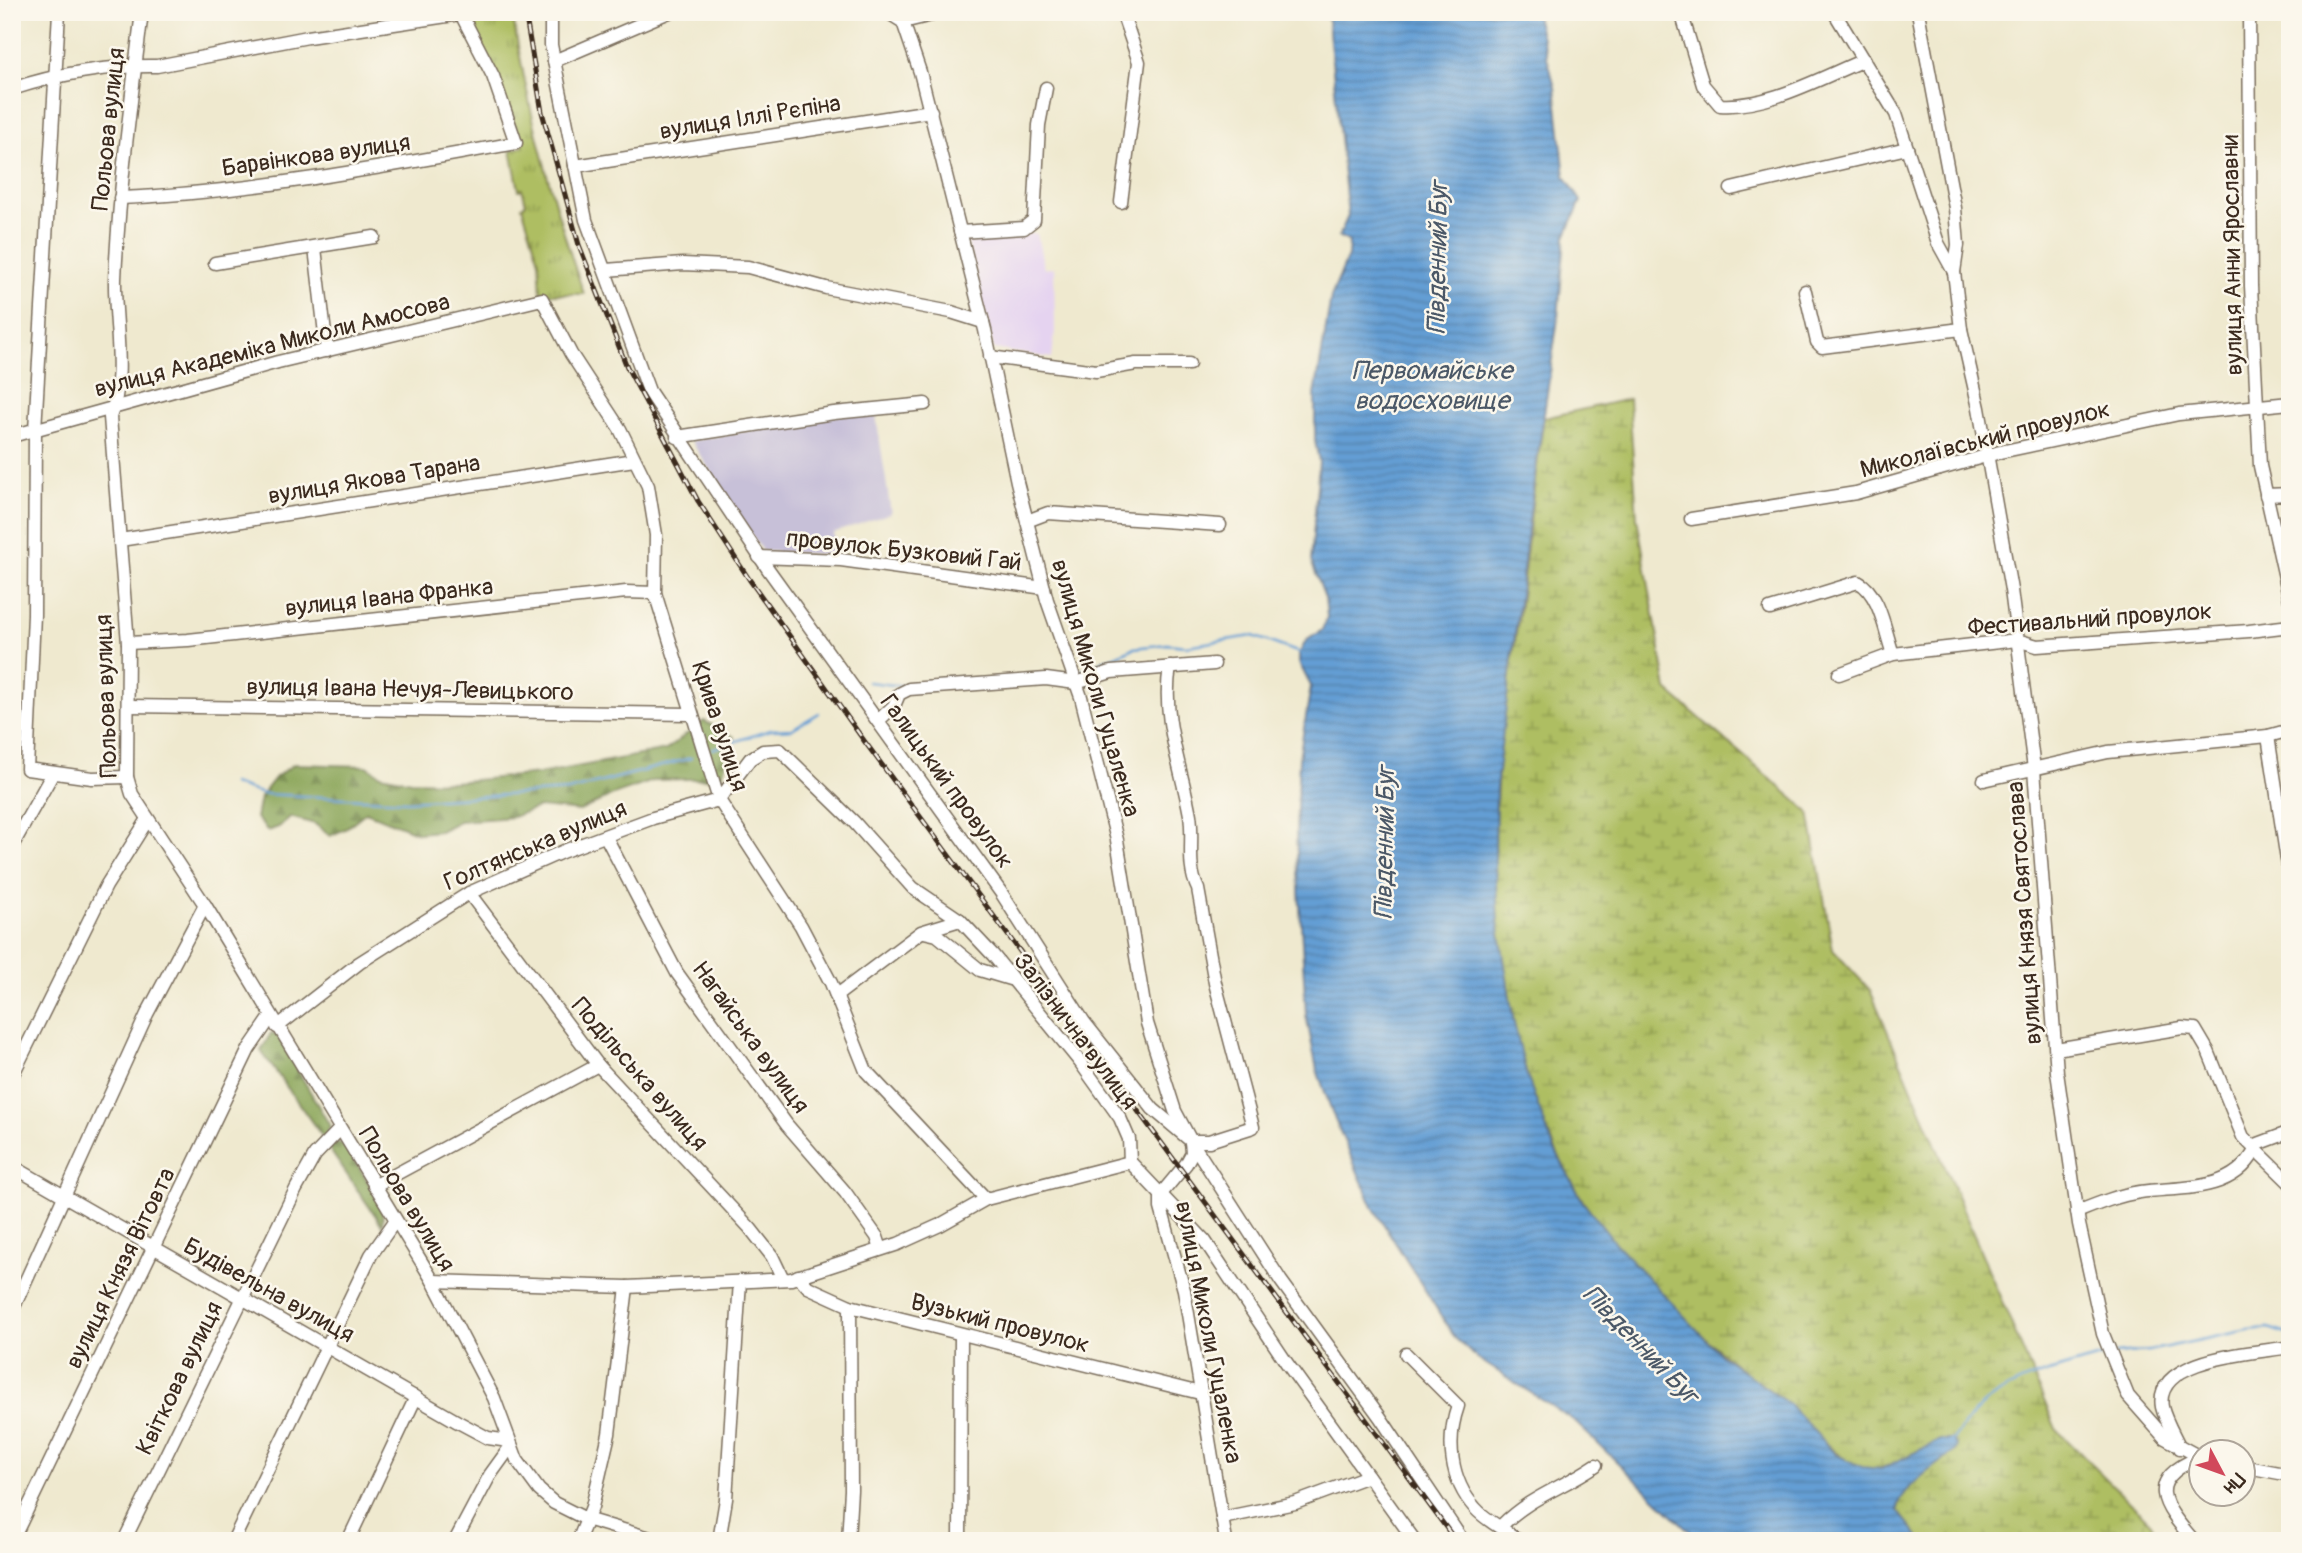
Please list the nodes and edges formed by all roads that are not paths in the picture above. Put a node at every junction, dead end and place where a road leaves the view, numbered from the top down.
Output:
1 (60, 12) edge
2 (142, 12) edge
3 (551, 12) edge
4 (668, 12) edge
5 (887, 12) edge
6 (944, 12) edge
7 (1122, 12) edge
8 (1681, 12) edge
9 (1835, 12) edge
10 (1918, 12) edge
11 (2249, 12) edge
12 (460, 13) edge
13 (903, 22) junction
14 (1864, 60) junction
15 (554, 61) junction
16 (136, 66) junction
17 (54, 78) junction
18 (1046, 88) dead end
19 (12, 89) edge
20 (931, 111) junction
21 (1907, 148) junction
22 (575, 166) junction
23 (1731, 189) dead end
24 (120, 198) junction
25 (1121, 202) dead end
26 (960, 232) junction
27 (374, 237) dead end
28 (315, 248) junction
29 (215, 263) dead end
30 (606, 270) junction
31 (1954, 272) junction
32 (1805, 291) dead end
33 (542, 299) joint
34 (983, 322) junction
35 (1961, 329) junction
36 (327, 351) junction
37 (990, 357) junction
38 (1189, 364) dead end
39 (2290, 403) edge
40 (925, 404) dead end
41 (115, 405) junction
42 (2257, 406) junction
43 (35, 430) junction
44 (12, 436) edge
45 (677, 437) junction
46 (1987, 456) junction
47 (634, 460) junction
48 (2290, 494) edge
49 (2266, 495) junction
50 (1691, 519) dead end
51 (1027, 521) junction
52 (1220, 525) dead end
53 (120, 540) junction
54 (760, 557) junction
55 (1044, 588) junction
56 (655, 593) junction
57 (2289, 596) edge
58 (1770, 609) dead end
59 (2290, 625) edge
60 (2017, 640) junction
61 (128, 643) junction
62 (1893, 654) junction
63 (1214, 664) dead end
64 (1170, 667) junction
65 (1839, 674) dead end
66 (1076, 683) junction
67 (130, 705) junction
68 (690, 714) junction
69 (878, 721) junction
70 (2290, 730) edge
71 (2268, 736) junction
72 (2034, 769) junction
73 (53, 773) junction
74 (127, 777) junction
75 (1984, 780) dead end
76 (719, 800) junction
77 (148, 819) junction
78 (606, 837) junction
79 (12, 846) edge
80 (2290, 880) edge
81 (469, 893) junction
82 (205, 905) junction
83 (960, 920) junction
84 (923, 932) junction
85 (1011, 980) junction
86 (836, 996) junction
87 (274, 1022) junction
88 (2056, 1049) junction
89 (598, 1065) junction
90 (12, 1076) edge
91 (340, 1129) junction
92 (2290, 1132) edge
93 (1191, 1141) junction
94 (2255, 1152) junction
95 (1130, 1162) junction
96 (12, 1166) edge
97 (2290, 1183) edge
98 (374, 1186) junction
99 (1161, 1194) junction
100 (66, 1197) junction
101 (986, 1199) junction
102 (2077, 1212) junction
103 (395, 1221) junction
104 (152, 1248) junction
105 (881, 1249) junction
106 (798, 1276) junction
107 (783, 1279) junction
108 (740, 1281) junction
109 (433, 1282) junction
110 (627, 1287) junction
111 (241, 1297) junction
112 (850, 1306) junction
113 (12, 1311) edge
114 (961, 1335) junction
115 (327, 1346) junction
116 (2290, 1347) edge
117 (1405, 1354) dead end
118 (1200, 1393) junction
119 (416, 1397) junction
120 (510, 1444) junction
121 (2180, 1448) junction
122 (2186, 1451) edge
123 (2186, 1463) edge
124 (1596, 1465) dead end
125 (2256, 1469) edge
126 (2290, 1475) edge
127 (1368, 1476) junction
128 (1222, 1518) junction
129 (586, 1519) junction
130 (1501, 1526) junction
131 (12, 1541) edge
132 (124, 1541) edge
133 (233, 1541) edge
134 (348, 1541) edge
135 (455, 1541) edge
136 (579, 1541) edge
137 (660, 1541) edge
138 (719, 1541) edge
139 (848, 1541) edge
140 (960, 1541) edge
141 (1226, 1541) edge
142 (1415, 1541) edge
143 (1463, 1541) edge
144 (1519, 1541) edge
145 (1674, 1541) edge
146 (1692, 1541) edge
147 (2194, 1541) edge

1 - 17 street
2 - 16 street, Польова вулиця
3 - 15 street, Галицький провулок
4 - 15 street
5 - 13 street
6 - 13 street
7 - 25 street
8 - 14 street
9 - 14 street
10 - 31 street, вулиця Князя Святослава
11 - 42 street, вулиця Анни Ярославни
12 - 16 street
12 - 24 street, Барвінкова вулиця
13 - 20 street, вулиця Миколи Гуцаленка
14 - 21 street
15 - 22 street, Галицький провулок
16 - 17 street
16 - 24 street, Польова вулиця
17 - 19 street
17 - 43 street
18 - 26 street
20 - 22 street, вулиця Іллі Рєпіна
20 - 26 street, вулиця Миколи Гуцаленка
21 - 23 street
21 - 31 street
22 - 30 street, Галицький провулок
24 - 41 street, Польова вулиця
26 - 34 street, вулиця Миколи Гуцаленка
27 - 28 street
28 - 29 street
28 - 36 street
30 - 34 street
30 - 45 street, Галицький провулок
31 - 35 street, вулиця Князя Святослава
32 - 35 street
33 - 36 street, вулиця Академіка Миколи Амосова
33 - 47 street, Крива вулиця
34 - 37 street, вулиця Миколи Гуцаленка
35 - 46 street, вулиця Князя Святослава
36 - 41 street, вулиця Академіка Миколи Амосова
37 - 38 street
37 - 51 street, вулиця Миколи Гуцаленка
39 - 42 street, Миколаївський провулок
40 - 45 street
41 - 43 street, вулиця Академіка Миколи Амосова
41 - 53 street, Польова вулиця
42 - 46 street, Миколаївський провулок
42 - 49 street, вулиця Анни Ярославни
43 - 44 street, вулиця Академіка Миколи Амосова
43 - 73 street
45 - 54 street, Галицький провулок
46 - 50 street, Миколаївський провулок
46 - 60 street, вулиця Князя Святослава
47 - 53 street, вулиця Якова Тарана
47 - 56 street, Крива вулиця
48 - 49 street
49 - 57 street, вулиця Анни Ярославни
51 - 52 street, провулок Бузковий Гай
51 - 55 street, вулиця Миколи Гуцаленка
53 - 61 street, Польова вулиця
54 - 55 street, провулок Бузковий Гай
54 - 69 street, Галицький провулок
55 - 66 street, вулиця Миколи Гуцаленка
56 - 61 street, вулиця Івана Франка
56 - 68 street, Крива вулиця
58 - 62 street
59 - 60 street, Фестивальний провулок
60 - 62 street, Фестивальний провулок
60 - 72 street, вулиця Князя Святослава
61 - 67 street, Польова вулиця
62 - 65 street, Фестивальний провулок
63 - 64 street
64 - 66 street
64 - 93 street
66 - 69 street
66 - 93 street, вулиця Миколи Гуцаленка
67 - 68 street, вулиця Івана Нечуя-Левицького
67 - 74 street, Польова вулиця
68 - 76 street, Крива вулиця
69 - 93 street, Галицький провулок
70 - 71 street
71 - 72 street
71 - 80 street
72 - 75 street
72 - 88 street, вулиця Князя Святослава
73 - 74 street
73 - 79 street
74 - 77 street, Польова вулиця
76 - 78 street, Голтянська вулиця
76 - 83 street, Залізнична вулиця
76 - 86 street, Крива вулиця
77 - 82 street, Польова вулиця
77 - 90 street
78 - 81 street, Голтянська вулиця
78 - 105 street, Нагайська вулиця
81 - 87 street, Голтянська вулиця
81 - 89 street, Подільська вулиця
82 - 87 street, Польова вулиця
82 - 100 street
83 - 84 street
83 - 85 street, Залізнична вулиця
84 - 85 street
84 - 86 street
85 - 95 street, Залізнична вулиця
86 - 101 street, Крива вулиця
87 - 91 street, Польова вулиця
87 - 104 street, вулиця Князя Вітовта
88 - 94 street
88 - 102 street, вулиця Князя Святослава
89 - 98 street
89 - 107 street, Подільська вулиця
91 - 98 street, Польова вулиця
91 - 111 street, Квіткова вулиця
92 - 94 street
93 - 99 street, вулиця Миколи Гуцаленка
93 - 143 street
94 - 97 street
94 - 102 street
95 - 99 street
95 - 101 street
96 - 100 street, Будівельна вулиця
98 - 103 street, Польова вулиця
99 - 118 street, вулиця Миколи Гуцаленка
99 - 127 street
100 - 104 street, Будівельна вулиця
100 - 113 street
101 - 105 street
102 - 121 street, вулиця Князя Святослава
103 - 109 street, Польова вулиця
103 - 115 street
104 - 111 street, Будівельна вулиця
104 - 131 street, вулиця Князя Вітовта
105 - 106 street
106 - 107 street
106 - 112 street, Вузький провулок
107 - 108 street
108 - 110 street
108 - 138 street
109 - 110 street
109 - 120 street, Польова вулиця
110 - 129 street
111 - 115 street, Будівельна вулиця
111 - 132 street, Квіткова вулиця
112 - 114 street, Вузький провулок
112 - 139 street
114 - 118 street, Вузький провулок
114 - 140 street
115 - 119 street, Будівельна вулиця
115 - 133 street
116 - 121 street
117 - 130 street
118 - 128 street, вулиця Миколи Гуцаленка
119 - 120 street, Будівельна вулиця
119 - 134 street
120 - 129 street
120 - 135 street
121 - 122 street, вулиця Князя Святослава
123 - 147 street
124 - 130 street
125 - 126 street
127 - 128 street
127 - 142 street
128 - 141 street, вулиця Миколи Гуцаленка
129 - 136 street
129 - 137 street
130 - 144 street
145 - 146 street

